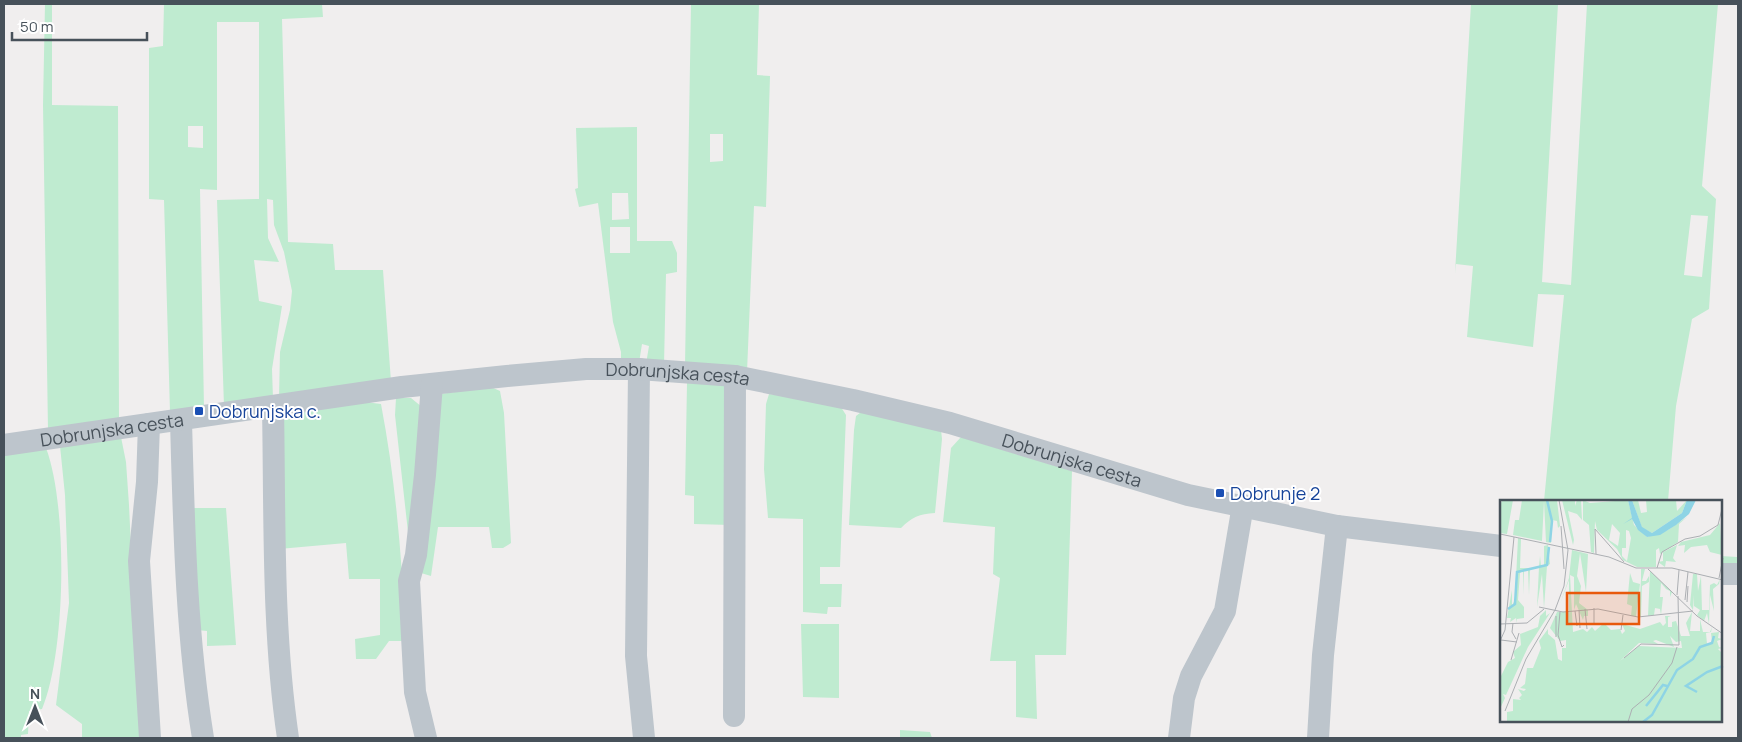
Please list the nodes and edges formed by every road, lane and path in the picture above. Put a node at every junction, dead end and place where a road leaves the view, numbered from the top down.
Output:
1 (639, 369) junction
2 (735, 376) junction
3 (432, 384) junction
4 (273, 407) junction
5 (180, 421) junction
6 (149, 424) junction
7 (4, 445) edge
8 (1243, 505) junction
9 (1337, 526) junction
10 (1500, 546) edge
11 (1722, 574) edge
12 (1738, 574) edge
13 (734, 716) dead end
14 (150, 738) edge
15 (203, 738) edge
16 (288, 738) edge
17 (426, 738) edge
18 (644, 738) edge
19 (1179, 738) edge
20 (1318, 738) edge

1 - 2 street, Dobrunjska cesta
1 - 3 street, Dobrunjska cesta
1 - 18 street
2 - 8 street, Dobrunjska cesta
2 - 13 street
3 - 4 street, Dobrunjska cesta
3 - 17 street
4 - 5 street, Dobrunjska cesta
4 - 16 street
5 - 6 street, Dobrunjska cesta
5 - 15 street
6 - 7 street, Dobrunjska cesta
6 - 14 street
8 - 9 street, Dobrunjska cesta
8 - 19 street
9 - 10 street, Dobrunjska cesta
9 - 20 street
11 - 12 street

